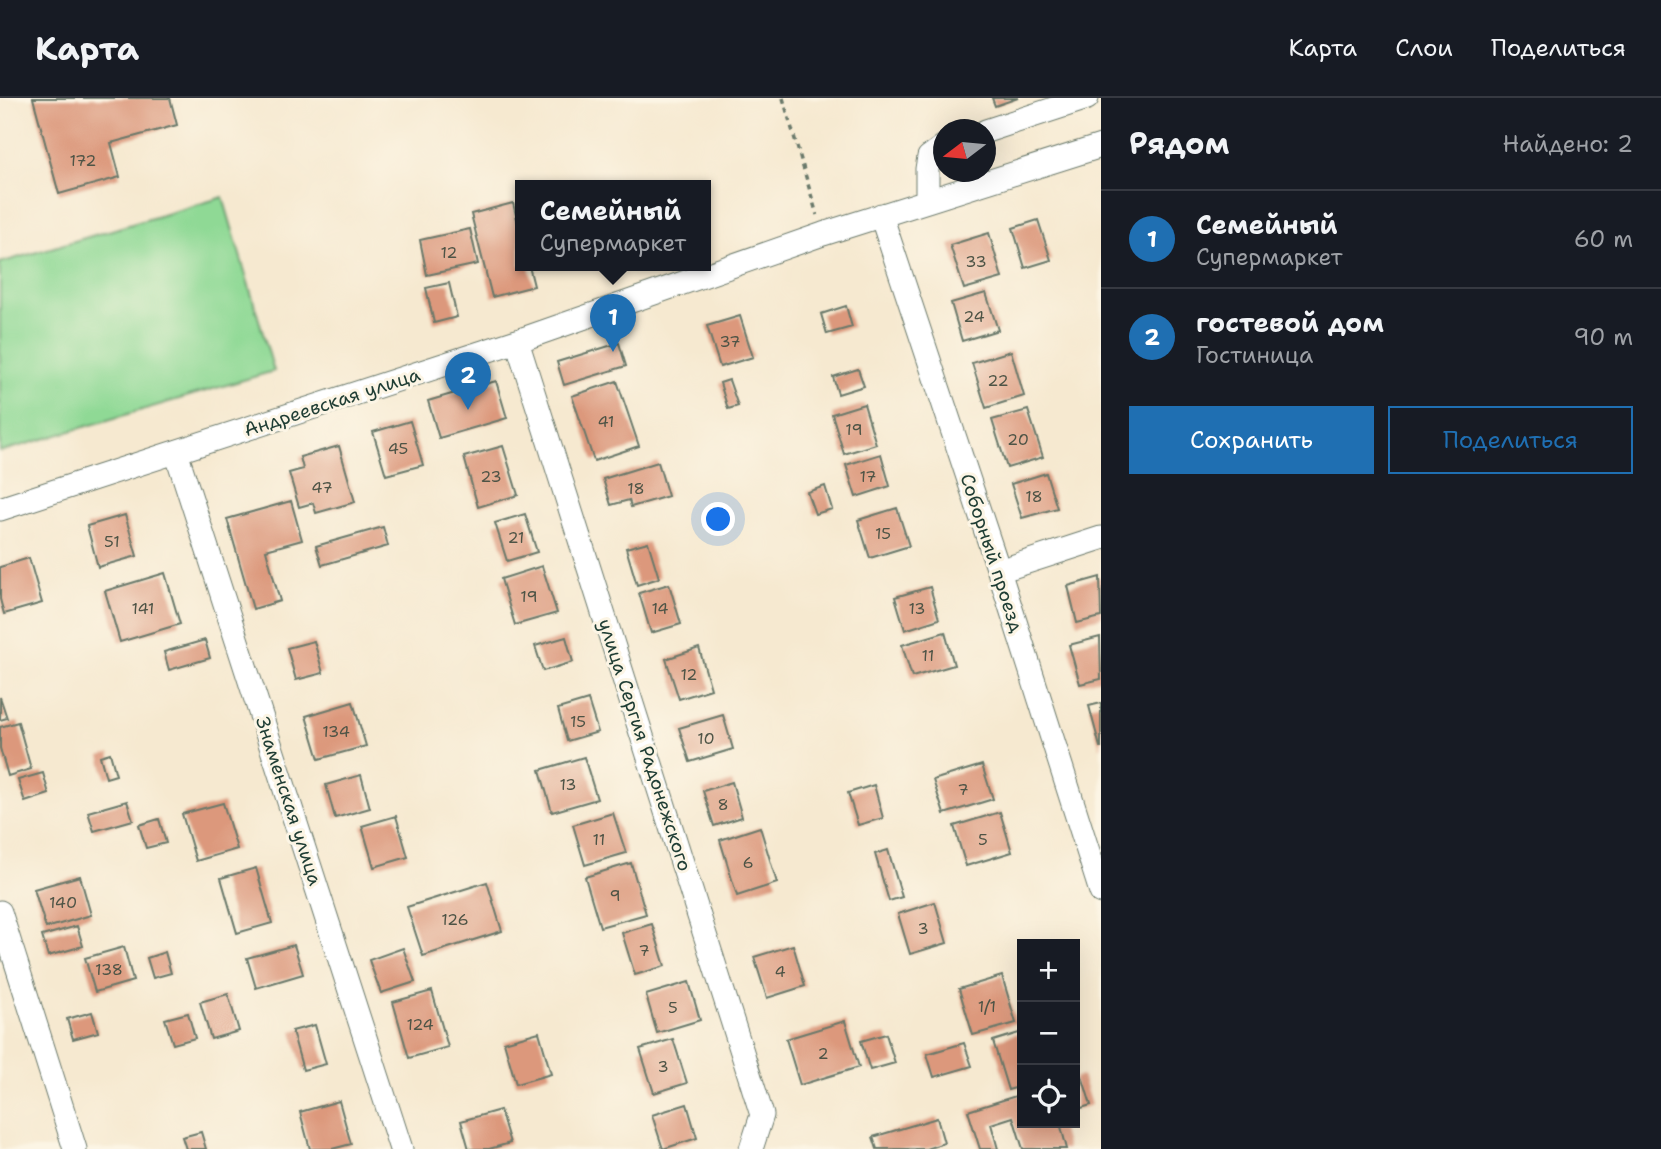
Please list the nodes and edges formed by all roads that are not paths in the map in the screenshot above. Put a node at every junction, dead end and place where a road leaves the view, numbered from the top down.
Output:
1 (1087, 98) edge
2 (996, 127) edge
3 (1101, 146) edge
4 (933, 154) edge
5 (927, 201) junction
6 (881, 215) junction
7 (517, 341) junction
8 (176, 452) junction
9 (0, 509) edge
10 (1101, 538) edge
11 (999, 571) junction
12 (1101, 892) edge
13 (0, 912) edge
14 (75, 1149) edge
15 (401, 1149) edge
16 (751, 1149) edge

1 - 2 street
3 - 5 street, Андреевская улица
4 - 5 street
5 - 6 street, Андреевская улица
6 - 7 street, Андреевская улица
6 - 11 street, Соборный проезд
7 - 8 street, Андреевская улица
7 - 16 street, улица Сергия Радонежского
8 - 9 street, Андреевская улица
8 - 15 street, Знаменская улица
10 - 11 street
11 - 12 street, Соборный проезд
13 - 14 street

